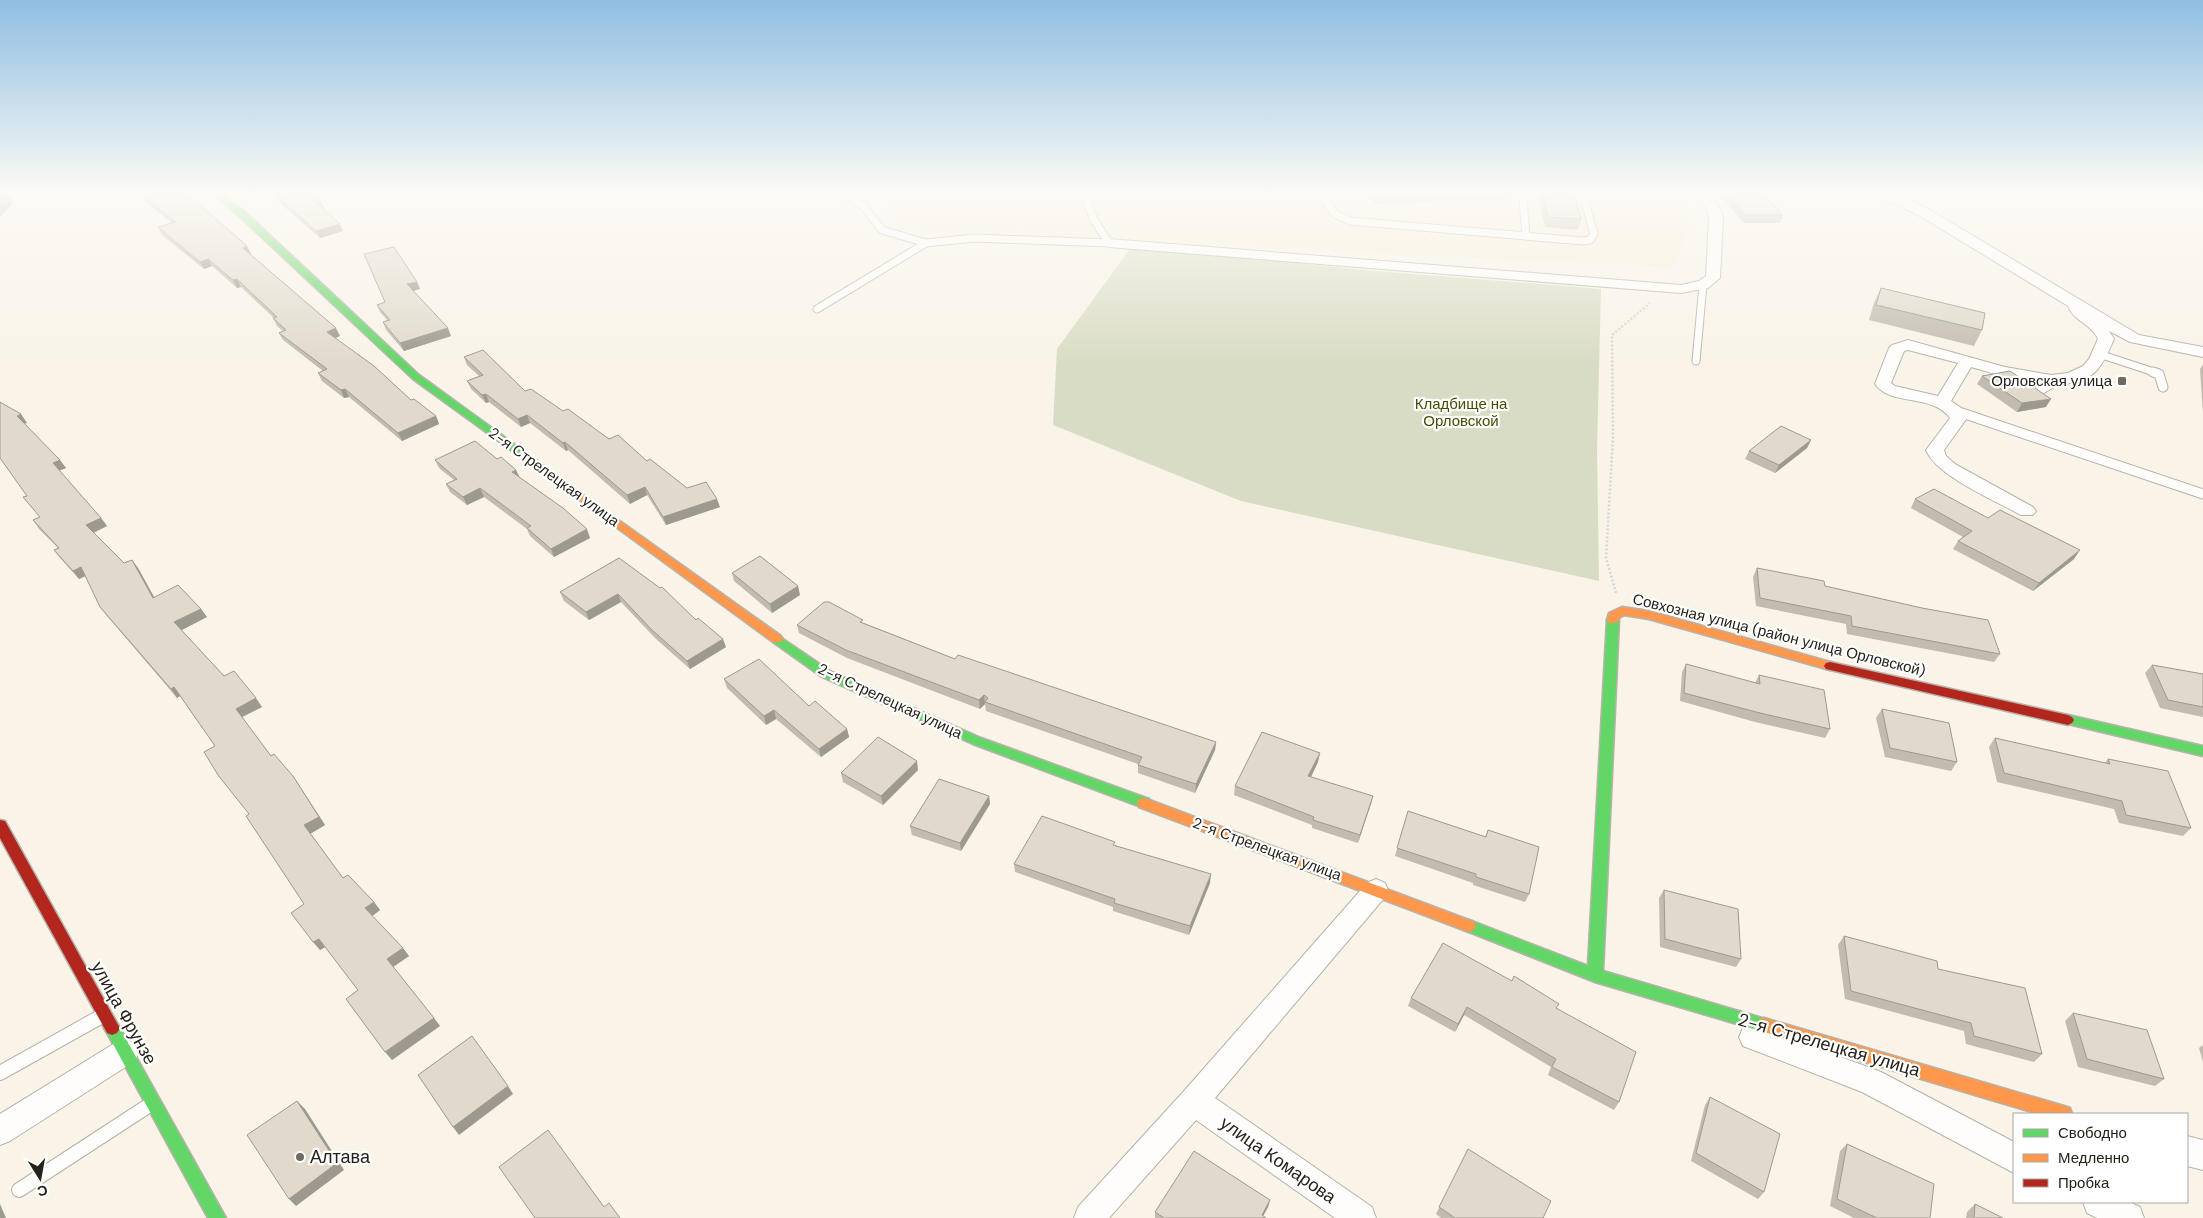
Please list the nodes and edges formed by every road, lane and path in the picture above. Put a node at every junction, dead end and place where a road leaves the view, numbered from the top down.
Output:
1 (282, 251) edge
2 (913, 251) edge
3 (1206, 251) edge
4 (1715, 251) edge
5 (1987, 251) edge
6 (1703, 285) junction
7 (1667, 288) junction
8 (2075, 305) junction
9 (817, 310) dead end
10 (2106, 339) junction
11 (2135, 339) junction
12 (2203, 352) edge
13 (2099, 354) junction
14 (1968, 360) junction
15 (1696, 361) dead end
16 (2057, 380) junction
17 (2163, 388) dead end
18 (2040, 390) edge
19 (1949, 408) junction
20 (2203, 494) edge
21 (2027, 511) dead end
22 (1622, 611) junction
23 (2203, 751) edge
24 (0, 825) edge
25 (1376, 890) junction
26 (1595, 975) junction
27 (105, 1014) junction
28 (126, 1052) junction
29 (0, 1073) edge
30 (1194, 1101) junction
31 (153, 1103) junction
32 (2061, 1113) edge
33 (0, 1131) edge
34 (2188, 1150) edge
35 (2203, 1155) edge
36 (2013, 1157) edge
37 (18, 1190) dead end
38 (2100, 1203) edge
39 (217, 1218) edge
40 (1088, 1218) edge
41 (1361, 1218) edge
42 (2129, 1218) edge

1 - 25 street, 2-я Стрелецкая улица
2 - 9 lane
3 - 7 street
4 - 6 street
5 - 8 street
6 - 7 street
6 - 15 lane
7 - 22 path
8 - 10 street
8 - 11 street
10 - 11 street
10 - 13 street
11 - 12 street
13 - 16 street
13 - 17 lane
14 - 16 street
14 - 19 street
14 - 19 street
16 - 18 lane
19 - 20 lane
19 - 21 street
22 - 23 street, Совхозная улица (район улица Орловской)
22 - 26 street, Совхозная улица (район улица Орловской)
24 - 27 street, улица Фрунзе
25 - 26 street, 2-я Стрелецкая улица
25 - 30 street
26 - 32 street, 2-я Стрелецкая улица
26 - 36 street, 2-я Стрелецкая улица
27 - 28 street, улица Фрунзе
27 - 29 lane
28 - 31 street, улица Фрунзе
28 - 33 street
30 - 40 street
30 - 41 street, улица Комарова
31 - 37 lane
31 - 39 street, улица Фрунзе
34 - 35 street
38 - 42 street

